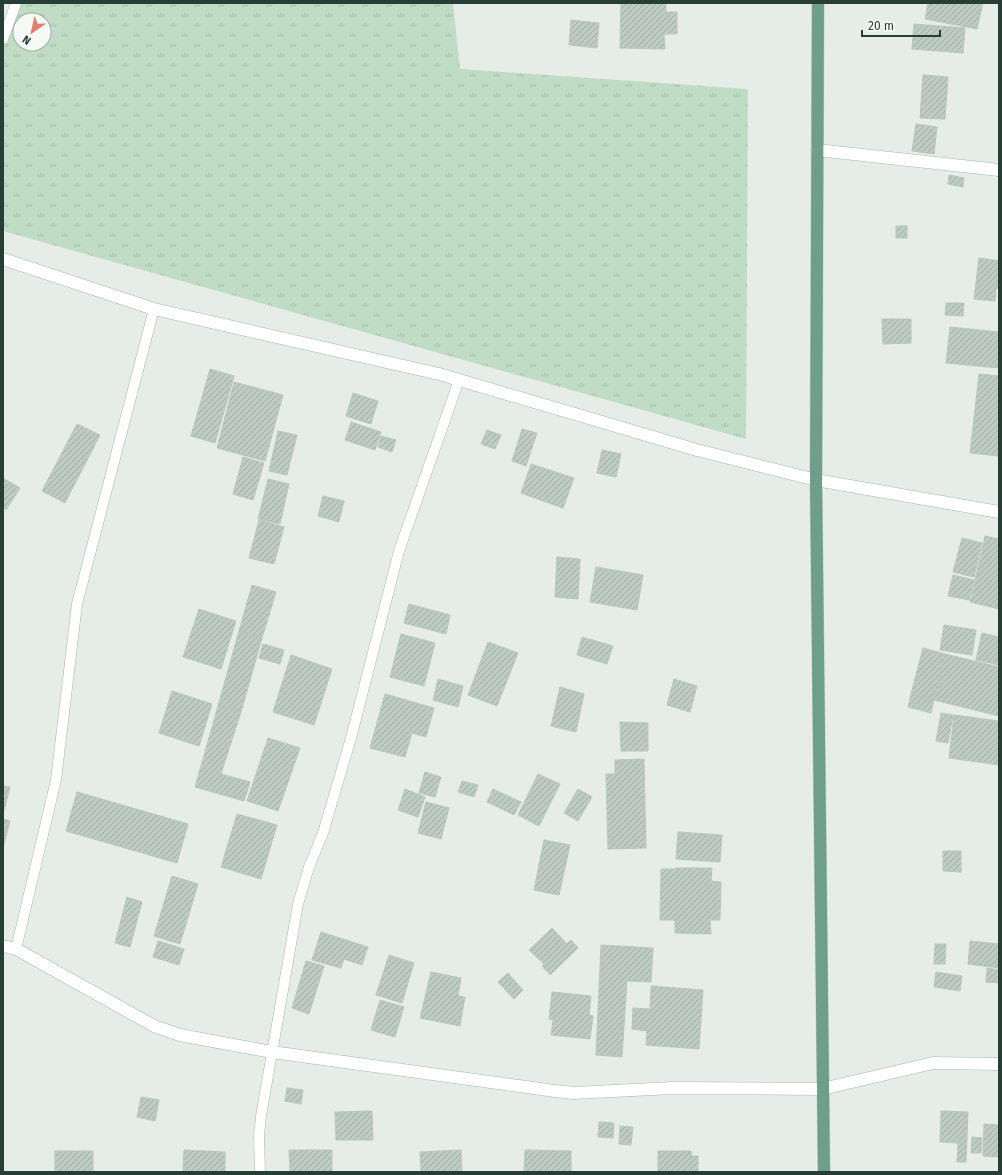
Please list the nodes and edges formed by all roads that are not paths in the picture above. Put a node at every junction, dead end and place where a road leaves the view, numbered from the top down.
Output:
1 (16, 3) edge
2 (818, 3) edge
3 (3, 39) edge
4 (817, 150) junction
5 (999, 170) edge
6 (3, 259) edge
7 (154, 309) junction
8 (459, 380) junction
9 (816, 480) junction
10 (999, 512) edge
11 (3, 946) edge
12 (16, 949) junction
13 (272, 1052) junction
14 (999, 1064) edge
15 (822, 1089) junction
16 (260, 1172) edge
17 (824, 1172) edge

1 - 3 lane
2 - 4 main road
4 - 5 street
4 - 9 main road
6 - 7 street
7 - 8 street
7 - 12 lane
8 - 9 street
8 - 13 lane
9 - 10 street
9 - 15 main road
11 - 12 street
12 - 13 street
13 - 15 street
13 - 16 lane
14 - 15 street
15 - 17 main road

